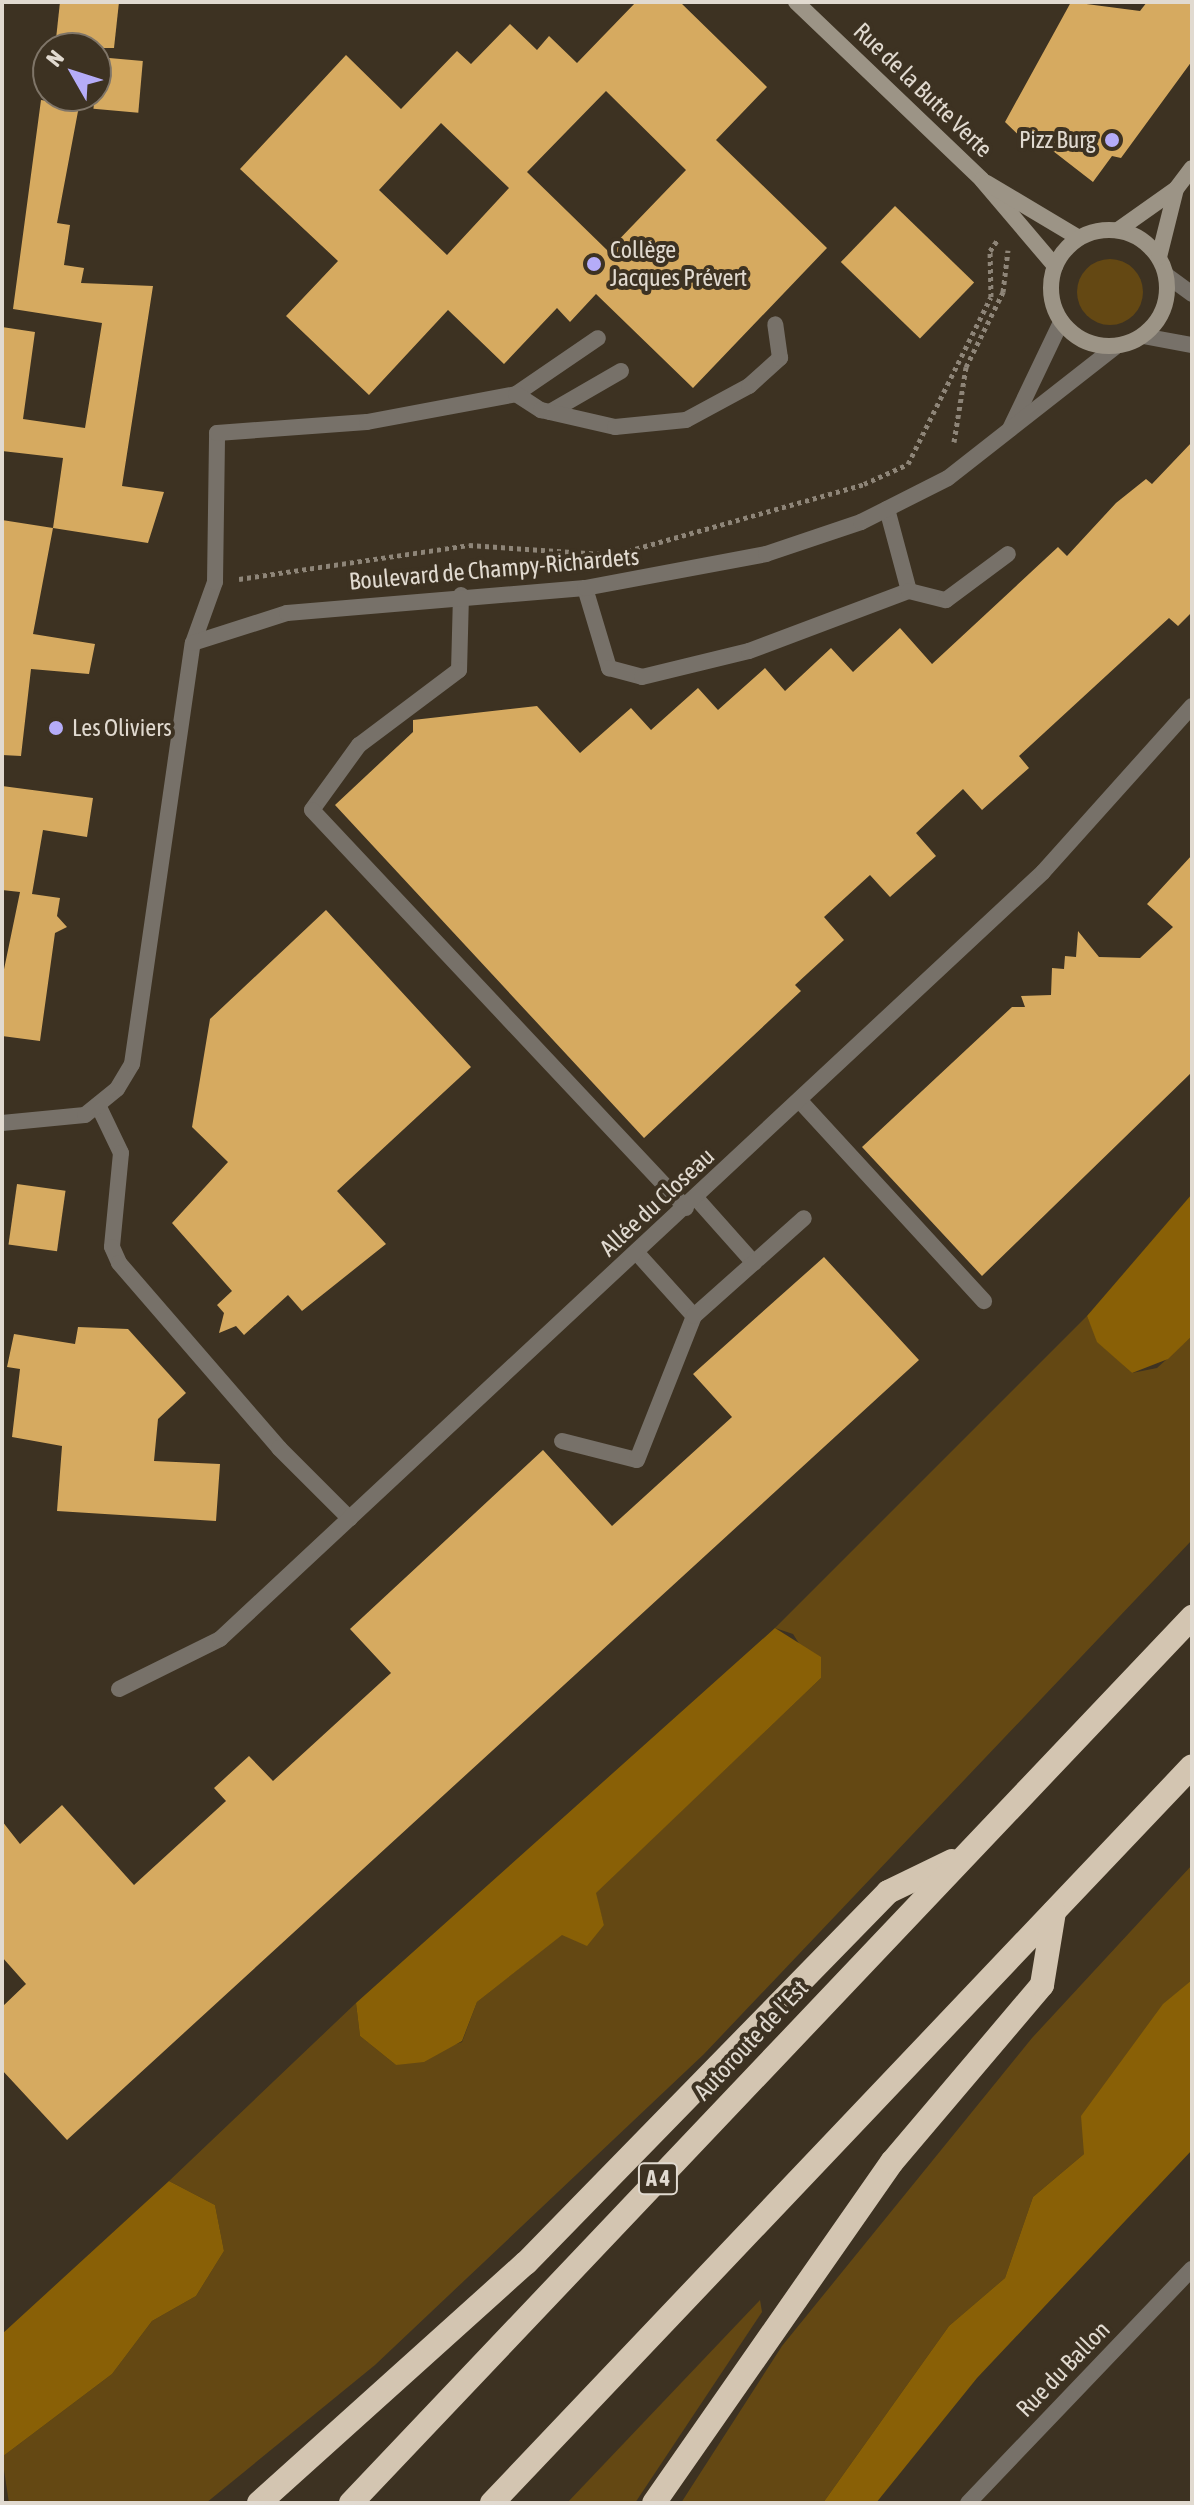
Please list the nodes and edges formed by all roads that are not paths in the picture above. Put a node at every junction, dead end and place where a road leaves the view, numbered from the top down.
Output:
1 (796, 2) edge
2 (1192, 168) edge
3 (982, 180) junction
4 (1176, 189) junction
5 (1118, 230) junction
6 (1079, 238) junction
7 (1159, 257) junction
8 (1055, 266) junction
9 (1166, 275) junction
10 (1192, 294) edge
11 (1061, 322) junction
12 (775, 324) dead end
13 (1143, 336) junction
14 (598, 338) dead end
15 (1192, 345) edge
16 (1115, 347) junction
17 (621, 371) dead end
18 (516, 394) junction
19 (550, 412) junction
20 (1010, 431) junction
21 (887, 509) junction
22 (1008, 554) dead end
23 (585, 588) junction
24 (909, 591) junction
25 (461, 595) junction
26 (193, 643) junction
27 (1192, 706) edge
28 (800, 1101) junction
29 (98, 1105) junction
30 (2, 1123) edge
31 (691, 1203) junction
32 (804, 1218) dead end
33 (637, 1253) junction
34 (754, 1263) junction
35 (984, 1301) dead end
36 (694, 1316) junction
37 (562, 1441) dead end
38 (350, 1519) junction
39 (1192, 1617) edge
40 (119, 1689) dead end
41 (1192, 1766) edge
42 (965, 1855) junction
43 (1054, 1912) junction
44 (1192, 2269) edge
45 (259, 2503) edge
46 (351, 2503) edge
47 (492, 2503) edge
48 (654, 2503) edge
49 (968, 2503) edge

1 - 3 street, Rue de la Butte Verte
2 - 4 street
3 - 6 street, Rue de la Butte Verte
3 - 8 street, Rue de la Butte Verte
4 - 5 street
4 - 7 street
5 - 6 street
5 - 7 street
6 - 8 street
7 - 9 street
8 - 11 street
9 - 10 street
9 - 13 street
11 - 16 street
11 - 20 street, Boulevard de Champy-Richardets
12 - 19 street
13 - 15 street
13 - 16 street
14 - 18 street
16 - 20 street, Boulevard de Champy-Richardets
17 - 19 street
18 - 19 street
18 - 26 street
20 - 21 street, Boulevard de Champy-Richardets
21 - 23 street, Boulevard de Champy-Richardets
21 - 24 street
22 - 24 street
23 - 24 street
23 - 25 street, Boulevard de Champy-Richardets
25 - 26 street, Boulevard de Champy-Richardets
25 - 31 street
26 - 29 street
27 - 28 street, Allée du Closeau
28 - 31 street, Allée du Closeau
28 - 35 street
29 - 30 street
29 - 38 street
31 - 33 street, Allée du Closeau
31 - 34 street
32 - 34 street
33 - 36 street
33 - 38 street, Allée du Closeau
34 - 36 street
36 - 37 street
38 - 40 street, Allée du Closeau
39 - 42 highway, Autoroute de l’Est / A 4
41 - 43 highway
42 - 45 highway
42 - 46 highway, Autoroute de l’Est / A 4
43 - 47 highway
43 - 48 highway
44 - 49 street, Rue du Ballon

